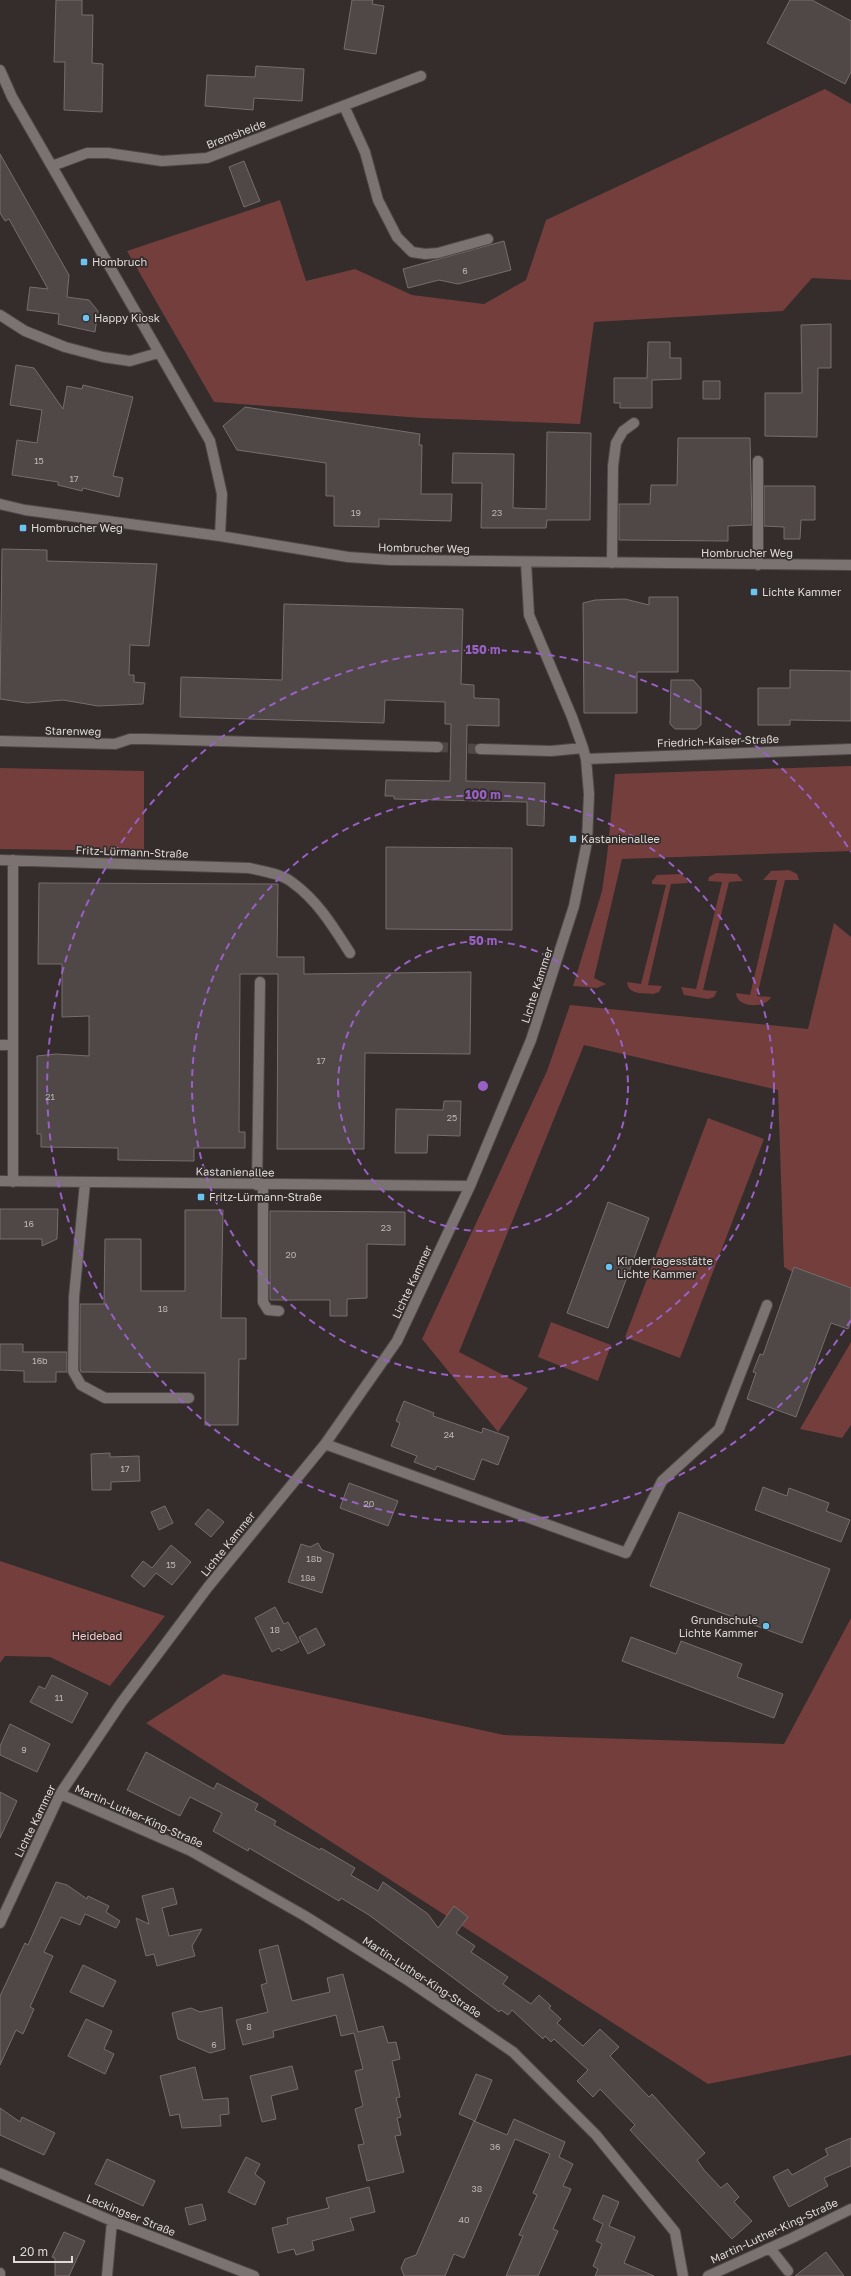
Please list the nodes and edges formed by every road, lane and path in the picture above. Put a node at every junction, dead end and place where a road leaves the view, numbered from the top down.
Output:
1 (0, 70) edge
2 (421, 76) dead end
3 (344, 106) junction
4 (52, 166) junction
5 (488, 239) dead end
6 (0, 315) edge
7 (158, 353) junction
8 (634, 423) dead end
9 (758, 461) dead end
10 (0, 504) edge
11 (220, 536) junction
12 (526, 562) junction
13 (612, 563) junction
14 (758, 565) junction
15 (851, 565) edge
16 (0, 741) edge
17 (438, 747) tunnel mouth
18 (583, 748) junction
19 (480, 749) tunnel mouth
20 (851, 749) edge
21 (586, 759) junction
22 (0, 860) edge
23 (13, 860) junction
24 (350, 953) dead end
25 (260, 982) dead end
26 (0, 1044) edge
27 (12, 1045) junction
28 (0, 1182) edge
29 (13, 1182) junction
30 (85, 1183) junction
31 (260, 1185) junction
32 (470, 1186) junction
33 (767, 1305) dead end
34 (279, 1311) dead end
35 (189, 1398) dead end
36 (325, 1444) junction
37 (60, 1794) junction
38 (0, 1923) edge
39 (0, 2173) edge
40 (851, 2208) edge
41 (112, 2221) junction
42 (770, 2248) junction
43 (788, 2271) dead end
44 (0, 2273) edge
45 (0, 2276) edge
46 (107, 2276) edge
47 (254, 2276) edge
48 (683, 2276) edge
49 (708, 2276) edge

1 - 4 street
2 - 3 street, Bremsheide
3 - 4 street, Bremsheide
3 - 5 street
4 - 7 street
6 - 7 street
7 - 11 street
8 - 13 street
9 - 14 street
10 - 11 street, Hombrucher Weg
11 - 12 street, Hombrucher Weg
12 - 13 street, Hombrucher Weg
12 - 18 street, Lichte Kammer
13 - 14 street, Hombrucher Weg
14 - 15 street, Hombrucher Weg
16 - 17 street, Starenweg
18 - 19 street
18 - 21 street, Lichte Kammer
20 - 21 street, Friedrich-Kaiser-Straße
21 - 32 street, Lichte Kammer
22 - 23 street, Fritz-Lürmann-Straße
23 - 24 street, Fritz-Lürmann-Straße
23 - 27 street
25 - 31 street
26 - 27 street
27 - 29 street
28 - 29 street, Kastanienallee
29 - 30 street, Kastanienallee
30 - 31 street, Kastanienallee
30 - 35 street
31 - 32 street, Kastanienallee
31 - 34 street
32 - 36 street, Lichte Kammer
33 - 36 street
36 - 37 street, Lichte Kammer
37 - 38 street, Lichte Kammer
37 - 48 street, Martin-Luther-King-Straße
39 - 41 street, Leckingser Straße
40 - 42 street, Martin-Luther-King-Straße
41 - 46 street
41 - 47 street, Leckingser Straße
42 - 43 street
42 - 49 street, Martin-Luther-King-Straße
44 - 45 street

